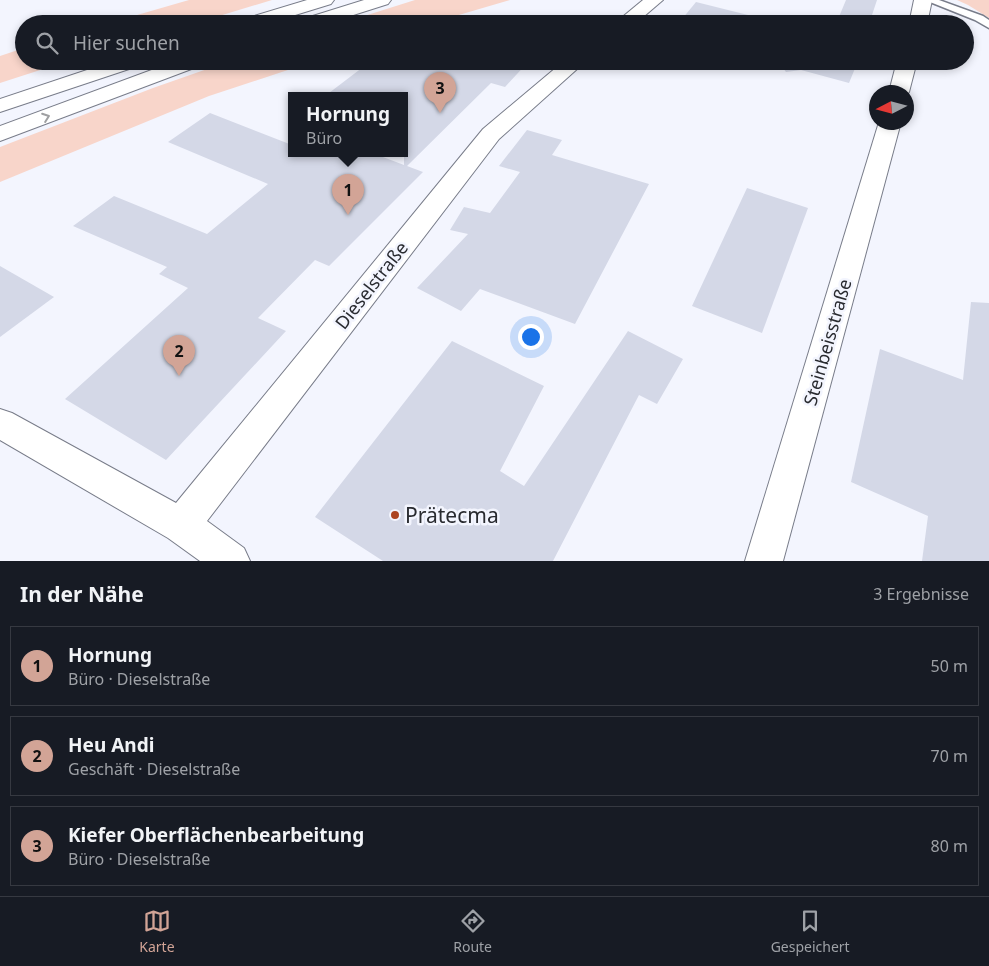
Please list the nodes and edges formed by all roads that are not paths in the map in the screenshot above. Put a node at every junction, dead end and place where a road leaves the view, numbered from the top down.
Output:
1 (324, 0) edge
2 (382, 0) edge
3 (654, 0) edge
4 (923, 0) edge
5 (930, 0) edge
6 (276, 15) edge
7 (334, 15) edge
8 (635, 15) edge
9 (920, 15) edge
10 (971, 15) edge
11 (974, 16) edge
12 (989, 25) edge
13 (107, 70) edge
14 (171, 70) edge
15 (566, 70) edge
16 (905, 70) edge
17 (901, 85) edge
18 (0, 106) edge
19 (888, 130) edge
20 (0, 134) edge
21 (0, 423) edge
22 (181, 525) junction
23 (231, 561) edge
24 (764, 561) edge

1 - 6 main road
2 - 7 main road
3 - 8 main road
4 - 9 main road
5 - 10 lane
11 - 12 lane
13 - 18 main road
20 -> 14 main road
15 - 22 main road, Dieselstraße
16 - 17 main road
19 - 24 main road, Steinbeisstraße
21 - 22 main road
22 - 23 main road

